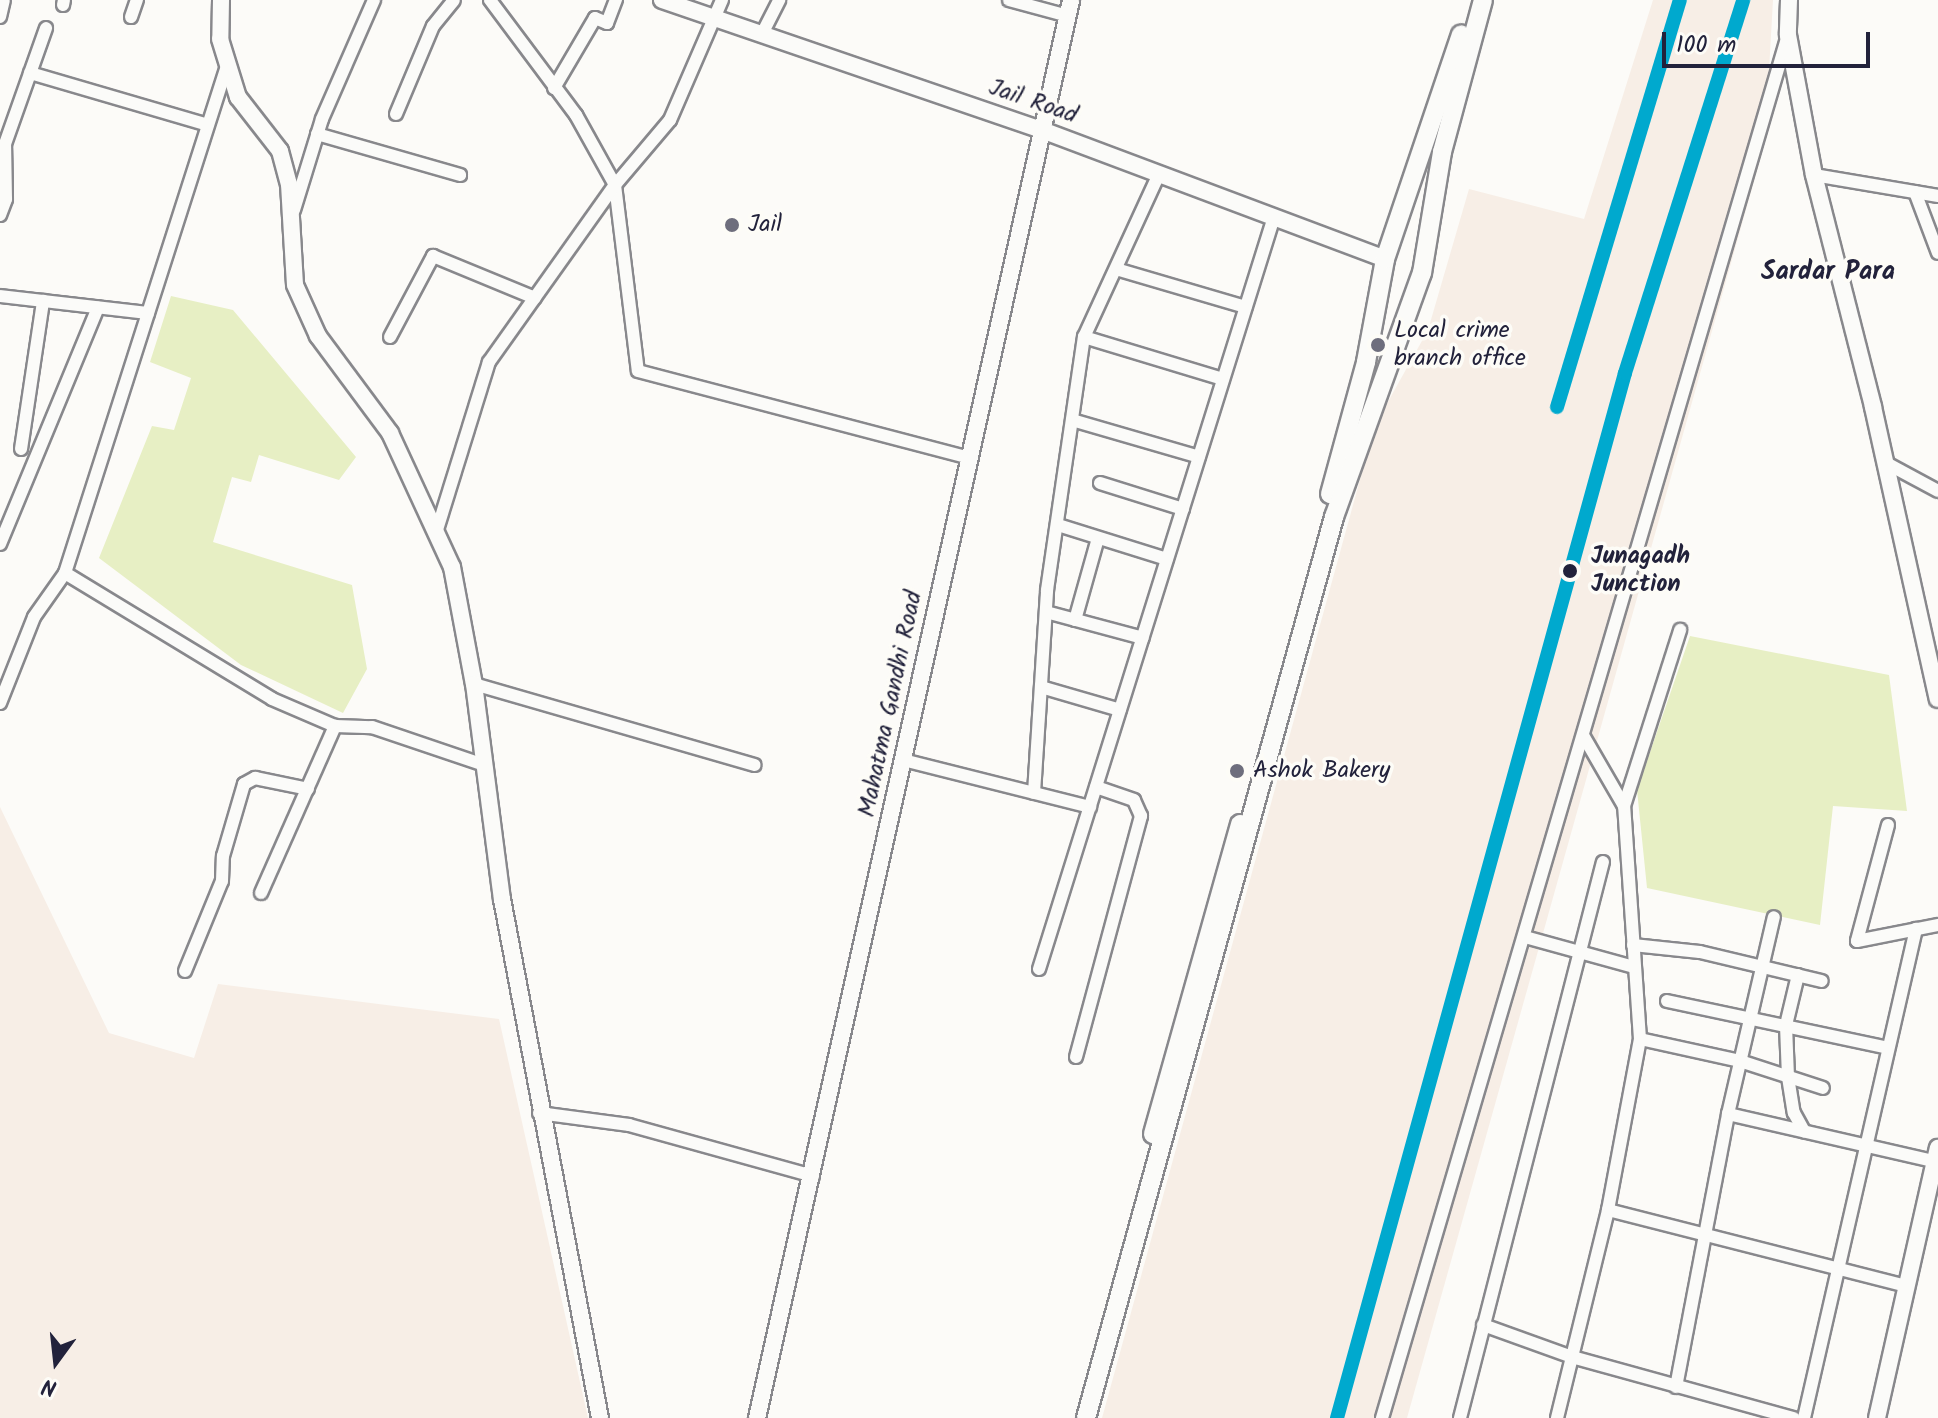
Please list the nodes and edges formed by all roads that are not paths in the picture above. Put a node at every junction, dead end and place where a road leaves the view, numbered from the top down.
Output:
1 (4, 0) edge
2 (137, 0) edge
3 (221, 0) edge
4 (374, 0) edge
5 (454, 0) edge
6 (490, 0) edge
7 (616, 0) edge
8 (722, 0) edge
9 (779, 0) edge
10 (1009, 0) edge
11 (1471, 0) edge
12 (1483, 0) edge
13 (1789, 0) edge
14 (670, 1) edge
15 (1069, 8) edge
16 (0, 17) edge
17 (131, 17) dead end
18 (714, 20) junction
19 (46, 28) dead end
20 (762, 34) junction
21 (1788, 35) junction
22 (228, 63) junction
23 (30, 73) junction
24 (554, 88) junction
25 (396, 114) dead end
26 (208, 125) junction
27 (1042, 130) junction
28 (317, 134) junction
29 (1159, 174) junction
30 (460, 175) dead end
31 (1814, 175) junction
32 (615, 185) junction
33 (1915, 192) junction
34 (1938, 196) edge
35 (1405, 205) junction
36 (1431, 213) junction
37 (0, 215) edge
38 (1274, 217) junction
39 (291, 219) junction
40 (1938, 253) edge
41 (1385, 259) junction
42 (1116, 269) junction
43 (1378, 292) junction
44 (1, 296) edge
45 (535, 298) junction
46 (43, 301) junction
47 (1411, 301) junction
48 (98, 307) junction
49 (1246, 307) junction
50 (0, 312) edge
51 (148, 313) junction
52 (390, 337) dead end
53 (1084, 337) junction
54 (1223, 379) junction
55 (1072, 420) junction
56 (21, 449) dead end
57 (1199, 457) junction
58 (969, 458) junction
59 (1886, 463) junction
60 (1100, 483) dead end
61 (1938, 491) edge
62 (1183, 509) junction
63 (1058, 525) junction
64 (436, 533) junction
65 (1098, 538) junction
66 (0, 544) edge
67 (1167, 559) junction
68 (65, 573) junction
69 (1046, 612) junction
70 (1075, 620) junction
71 (1680, 630) dead end
72 (1143, 638) junction
73 (474, 684) junction
74 (1041, 687) junction
75 (1938, 699) edge
76 (0, 703) edge
77 (1120, 710) junction
78 (335, 726) junction
79 (1584, 737) junction
80 (903, 760) junction
81 (481, 764) junction
82 (755, 765) dead end
83 (1096, 787) junction
84 (308, 789) junction
85 (1034, 793) junction
86 (1624, 806) junction
87 (1090, 807) junction
88 (1888, 825) dead end
89 (1603, 862) dead end
90 (261, 893) dead end
91 (1774, 917) dead end
92 (1938, 925) edge
93 (1916, 929) junction
94 (1525, 937) junction
95 (1633, 945) junction
96 (1577, 951) junction
97 (1634, 967) junction
98 (1762, 967) junction
99 (1039, 969) dead end
100 (185, 971) dead end
101 (1798, 975) junction
102 (1822, 981) dead end
103 (1667, 1001) dead end
104 (1750, 1017) junction
105 (1786, 1025) junction
106 (1640, 1039) junction
107 (1888, 1048) junction
108 (1076, 1057) dead end
109 (1740, 1061) junction
110 (1788, 1077) junction
111 (1823, 1088) dead end
112 (539, 1113) junction
113 (1728, 1114) junction
114 (1804, 1131) junction
115 (1866, 1146) junction
116 (1937, 1157) edge
117 (813, 1176) junction
118 (1608, 1210) junction
119 (1704, 1234) junction
120 (1839, 1269) junction
121 (1907, 1286) junction
122 (1483, 1325) junction
123 (1572, 1357) junction
124 (1676, 1387) junction
125 (1771, 1415) edge
126 (600, 1418) edge
127 (757, 1418) edge
128 (1073, 1418) edge
129 (1086, 1418) edge
130 (1382, 1418) edge
131 (1460, 1418) edge
132 (1557, 1418) edge
133 (1794, 1418) edge
134 (1804, 1418) edge
135 (1877, 1418) edge

1 - 16 street
2 - 17 street
3 - 22 street
4 - 28 street
5 - 25 street
6 - 24 street
7 - 24 street
8 - 18 street
9 - 20 street
10 - 15 street
11 - 35 main road
12 - 36 main road
13 - 21 street
14 - 18 street, Jail Road
15 - 27 street, Mahatma Gandhi Road
18 - 20 street, Jail Road
18 - 32 street
19 - 23 street
20 - 27 street, Jail Road
21 - 31 street
21 - 79 street
22 - 26 street
22 - 39 street
23 - 26 street
23 - 37 street
24 - 32 street
26 - 51 street
27 - 29 street, Jail Road
27 - 58 street, Mahatma Gandhi Road
28 - 30 street
28 - 39 street
29 - 38 street, Jail Road
29 - 42 street
31 - 33 street
31 - 59 street
32 - 45 street
32 - 58 street
33 - 34 street
33 - 40 street
35 - 36 main road
35 - 41 main road
36 - 47 main road
38 - 41 street, Jail Road
38 - 49 street
39 - 64 street
41 - 43 main road
42 - 49 street
42 - 53 street
43 - 47 main road
43 - 128 main road
44 - 46 street
44 - 50 street
45 - 52 street
45 - 64 street
46 - 48 street
46 - 56 street
47 - 129 main road
48 - 51 street
48 - 66 street
49 - 54 street
51 - 68 street
53 - 54 street
53 - 55 street
54 - 57 street
55 - 57 street
55 - 63 street
57 - 62 street
58 - 80 street, Mahatma Gandhi Road
59 - 61 street
59 - 75 street
60 - 62 street
62 - 67 street
63 - 65 street
63 - 69 street
64 - 73 street
65 - 67 street
65 - 70 street
67 - 72 street
68 - 76 street
68 - 78 street
69 - 70 street
69 - 74 street
70 - 72 street
71 - 86 street
72 - 77 street
73 - 81 street
73 - 82 street
74 - 77 street
74 - 85 street
77 - 83 street
78 - 81 street
78 - 84 street
79 - 86 street
79 - 94 street
80 - 85 street
80 - 117 street, Mahatma Gandhi Road
81 - 112 street
83 - 87 street
83 - 108 street
84 - 90 street
84 - 100 street
85 - 87 street
86 - 95 street
87 - 99 street
88 - 93 street
89 - 96 street
91 - 98 street
92 - 93 street
93 - 107 street
94 - 96 street
94 - 130 street
95 - 97 street
95 - 98 street
96 - 97 street
96 - 122 street
97 - 106 street
98 - 101 street
98 - 104 street
101 - 102 street
101 - 105 street
103 - 104 street
104 - 105 street
104 - 109 street
105 - 107 street
105 - 110 street
106 - 109 street
106 - 118 street
107 - 115 street
109 - 110 street
109 - 113 street
110 - 111 street
110 - 114 street
112 - 117 street
112 - 126 street
113 - 114 street
113 - 119 street
114 - 115 street
115 - 116 street
115 - 120 street
116 - 121 street
117 - 127 street, Mahatma Gandhi Road
118 - 119 street
118 - 123 street
119 - 120 street
119 - 124 street
120 - 121 street
120 - 134 street
121 - 135 street
122 - 123 street
122 - 131 street
123 - 124 street
123 - 132 street
124 - 125 street
125 - 133 street

